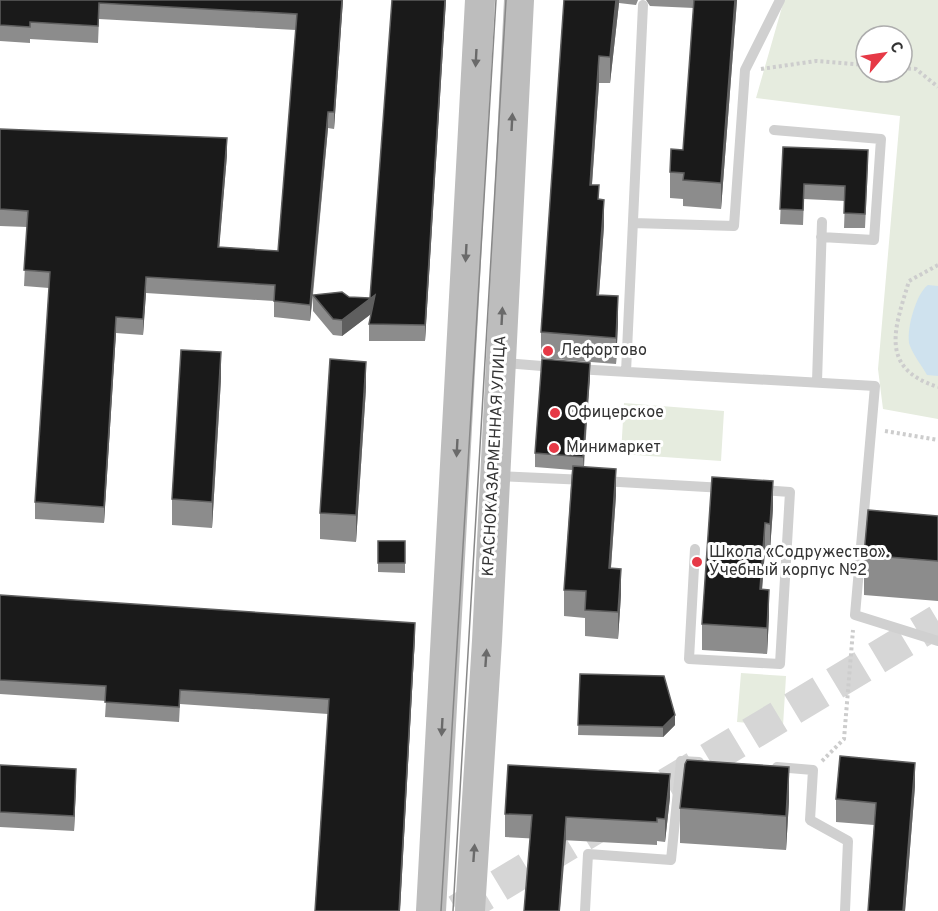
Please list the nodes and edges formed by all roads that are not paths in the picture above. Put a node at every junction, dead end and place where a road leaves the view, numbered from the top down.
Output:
1 (480, 0) edge
2 (519, 0) edge
3 (780, 0) edge
4 (644, 5) dead end
5 (774, 130) dead end
6 (822, 222) dead end
7 (633, 223) junction
8 (821, 237) junction
9 (499, 362) junction
10 (626, 372) junction
11 (816, 382) junction
12 (494, 476) junction
13 (695, 549) dead end
14 (938, 641) edge
15 (714, 764) edge
16 (769, 767) edge
17 (431, 911) edge
18 (470, 911) edge
19 (585, 911) edge
20 (845, 911) edge

1 -> 17 main road
9 -> 2 main road, КРАСНОКАЗАРМЕННАЯ УЛИЦА
3 - 7 lane
4 - 7 lane
5 - 8 lane
6 - 8 lane
7 - 10 lane
8 - 11 lane
9 - 10 lane
9 - 12 main road, КРАСНОКАЗАРМЕННАЯ УЛИЦА
10 - 11 lane
11 - 14 lane
12 - 13 lane
18 -> 12 main road, КРАСНОКАЗАРМЕННАЯ УЛИЦА
15 - 19 lane
16 - 20 lane

